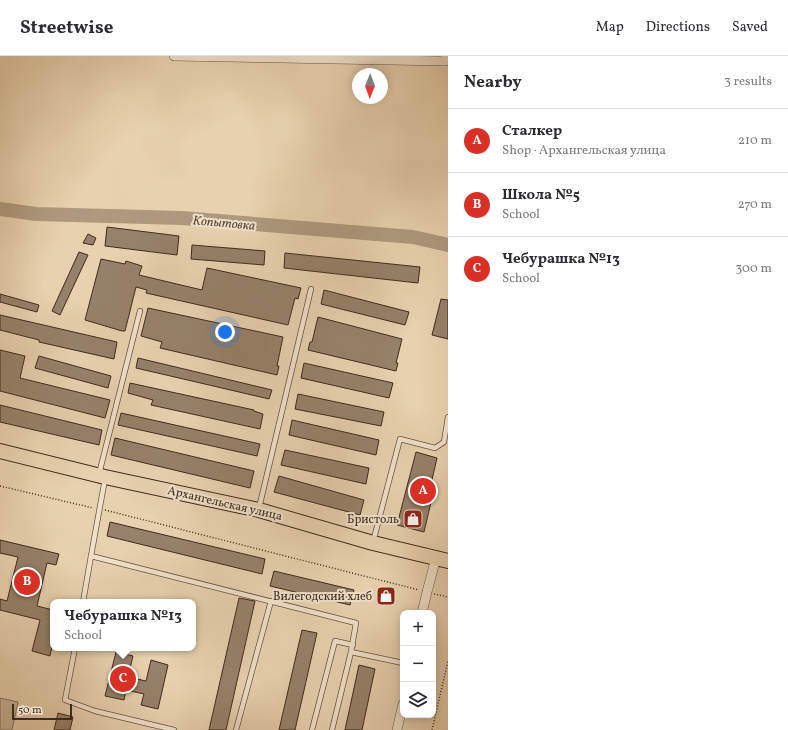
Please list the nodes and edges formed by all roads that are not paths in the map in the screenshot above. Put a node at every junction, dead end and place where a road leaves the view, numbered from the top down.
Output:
1 (174, 56) edge
2 (446, 59) edge
3 (311, 289) dead end
4 (140, 311) dead end
5 (448, 417) edge
6 (0, 452) edge
7 (102, 476) junction
8 (259, 510) junction
9 (373, 543) junction
10 (91, 556) junction
11 (442, 560) edge
12 (84, 599) edge
13 (270, 601) junction
14 (423, 610) edge
15 (352, 645) junction
16 (74, 651) edge
17 (351, 652) junction
18 (400, 662) edge
19 (400, 717) edge
20 (174, 730) edge
21 (236, 730) edge
22 (312, 730) edge
23 (332, 730) edge
24 (397, 730) edge

1 - 2 street
3 - 8 lane
4 - 7 lane
5 - 9 lane
6 - 7 main road, Архангельская улица
7 - 8 main road, Архангельская улица
7 - 10 lane
8 - 9 main road, Архангельская улица
9 - 11 main road, Архангельская улица
10 - 12 lane
10 - 13 lane
11 - 14 street
13 - 15 lane
13 - 21 lane
15 - 17 lane
15 - 22 lane
16 - 20 lane
17 - 18 lane
17 - 23 lane
19 - 24 street

